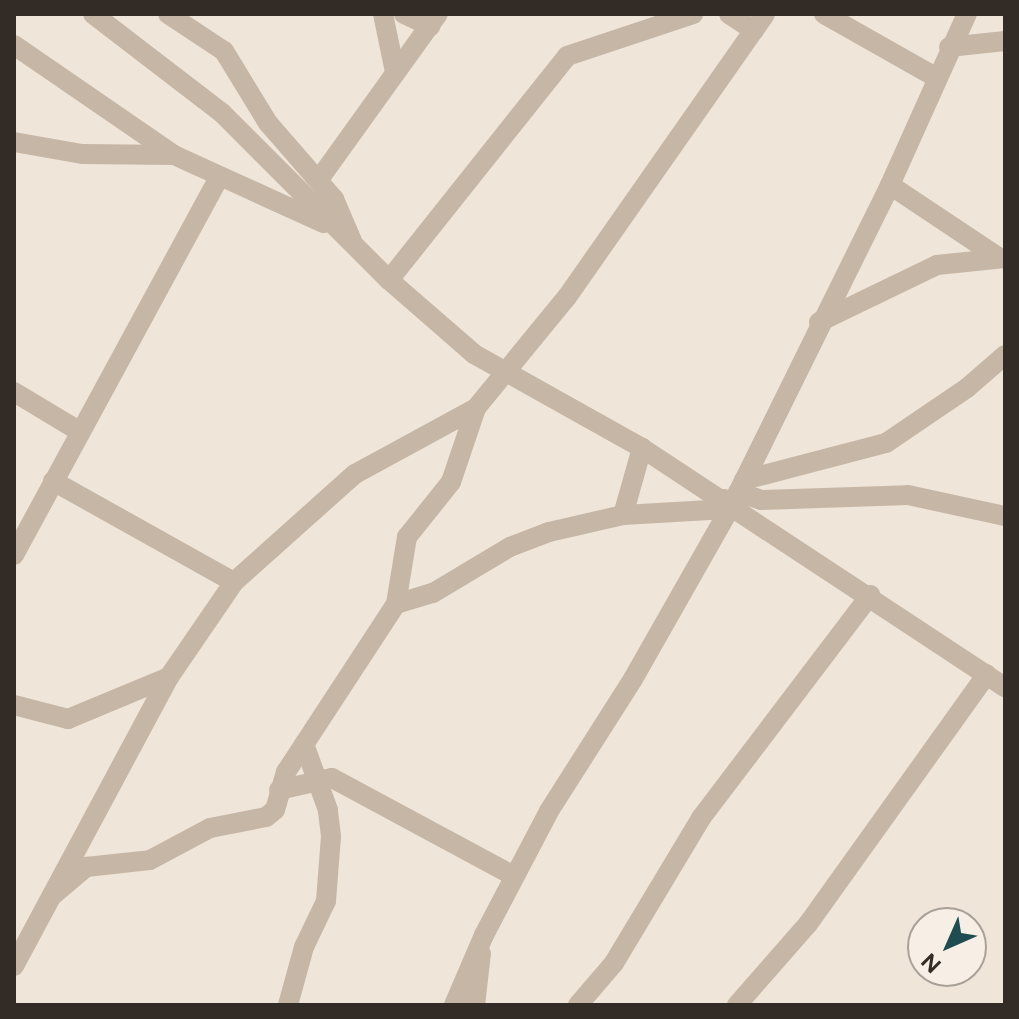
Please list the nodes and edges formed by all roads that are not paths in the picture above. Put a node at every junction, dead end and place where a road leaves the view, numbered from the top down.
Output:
1 (93, 14) edge
2 (168, 14) edge
3 (383, 14) edge
4 (404, 14) edge
5 (693, 14) edge
6 (729, 14) edge
7 (824, 14) edge
8 (967, 14) edge
9 (434, 20) edge
10 (759, 22) edge
11 (1005, 41) edge
12 (14, 45) edge
13 (949, 47) junction
14 (395, 72) junction
15 (937, 78) junction
16 (14, 142) edge
17 (174, 155) junction
18 (219, 177) junction
19 (320, 178) junction
20 (890, 185) junction
21 (337, 230) junction
22 (353, 245) junction
23 (1001, 257) edge
24 (389, 280) junction
25 (819, 322) junction
26 (1005, 355) edge
27 (503, 373) junction
28 (14, 392) edge
29 (476, 408) junction
30 (79, 431) junction
31 (642, 448) junction
32 (53, 481) junction
33 (734, 494) junction
34 (623, 515) junction
35 (1005, 516) edge
36 (14, 555) edge
37 (234, 582) junction
38 (870, 595) junction
39 (396, 604) junction
40 (987, 674) junction
41 (169, 677) junction
42 (1005, 687) edge
43 (14, 705) edge
44 (304, 744) junction
45 (317, 779) junction
46 (279, 790) junction
47 (514, 876) junction
48 (52, 896) junction
49 (484, 935) junction
50 (14, 966) edge
51 (288, 1005) edge
52 (454, 1005) edge
53 (475, 1005) edge
54 (578, 1005) edge
55 (737, 1005) edge

1 - 21 street
2 - 19 street
3 - 14 street
4 - 9 street
5 - 24 street
6 - 10 street
7 - 15 street
8 - 13 street
9 - 14 street
10 - 27 street
11 - 13 street
12 - 17 street
13 - 15 street
14 - 19 street
15 - 20 street
16 - 17 street
17 - 18 street
18 - 21 street
18 - 30 street
19 - 22 street
20 - 23 street
20 - 25 street
21 - 22 street
22 - 24 street
23 - 25 street
24 - 27 street
25 - 33 street
26 - 33 street
27 - 29 street
27 - 31 street
28 - 30 street
29 - 37 street
29 - 39 street
30 - 32 street
31 - 33 street
31 - 34 street
32 - 36 street
32 - 37 street
33 - 34 street
33 - 35 street
33 - 38 street
33 - 47 street
34 - 39 street
37 - 41 street
38 - 40 street
38 - 54 street
39 - 44 street
40 - 42 street
40 - 55 street
41 - 43 street
41 - 48 street
44 - 45 street
44 - 46 street
45 - 46 street
45 - 47 street
45 - 51 street
46 - 48 street
47 - 49 street
48 - 50 street
49 - 52 street
49 - 53 street

